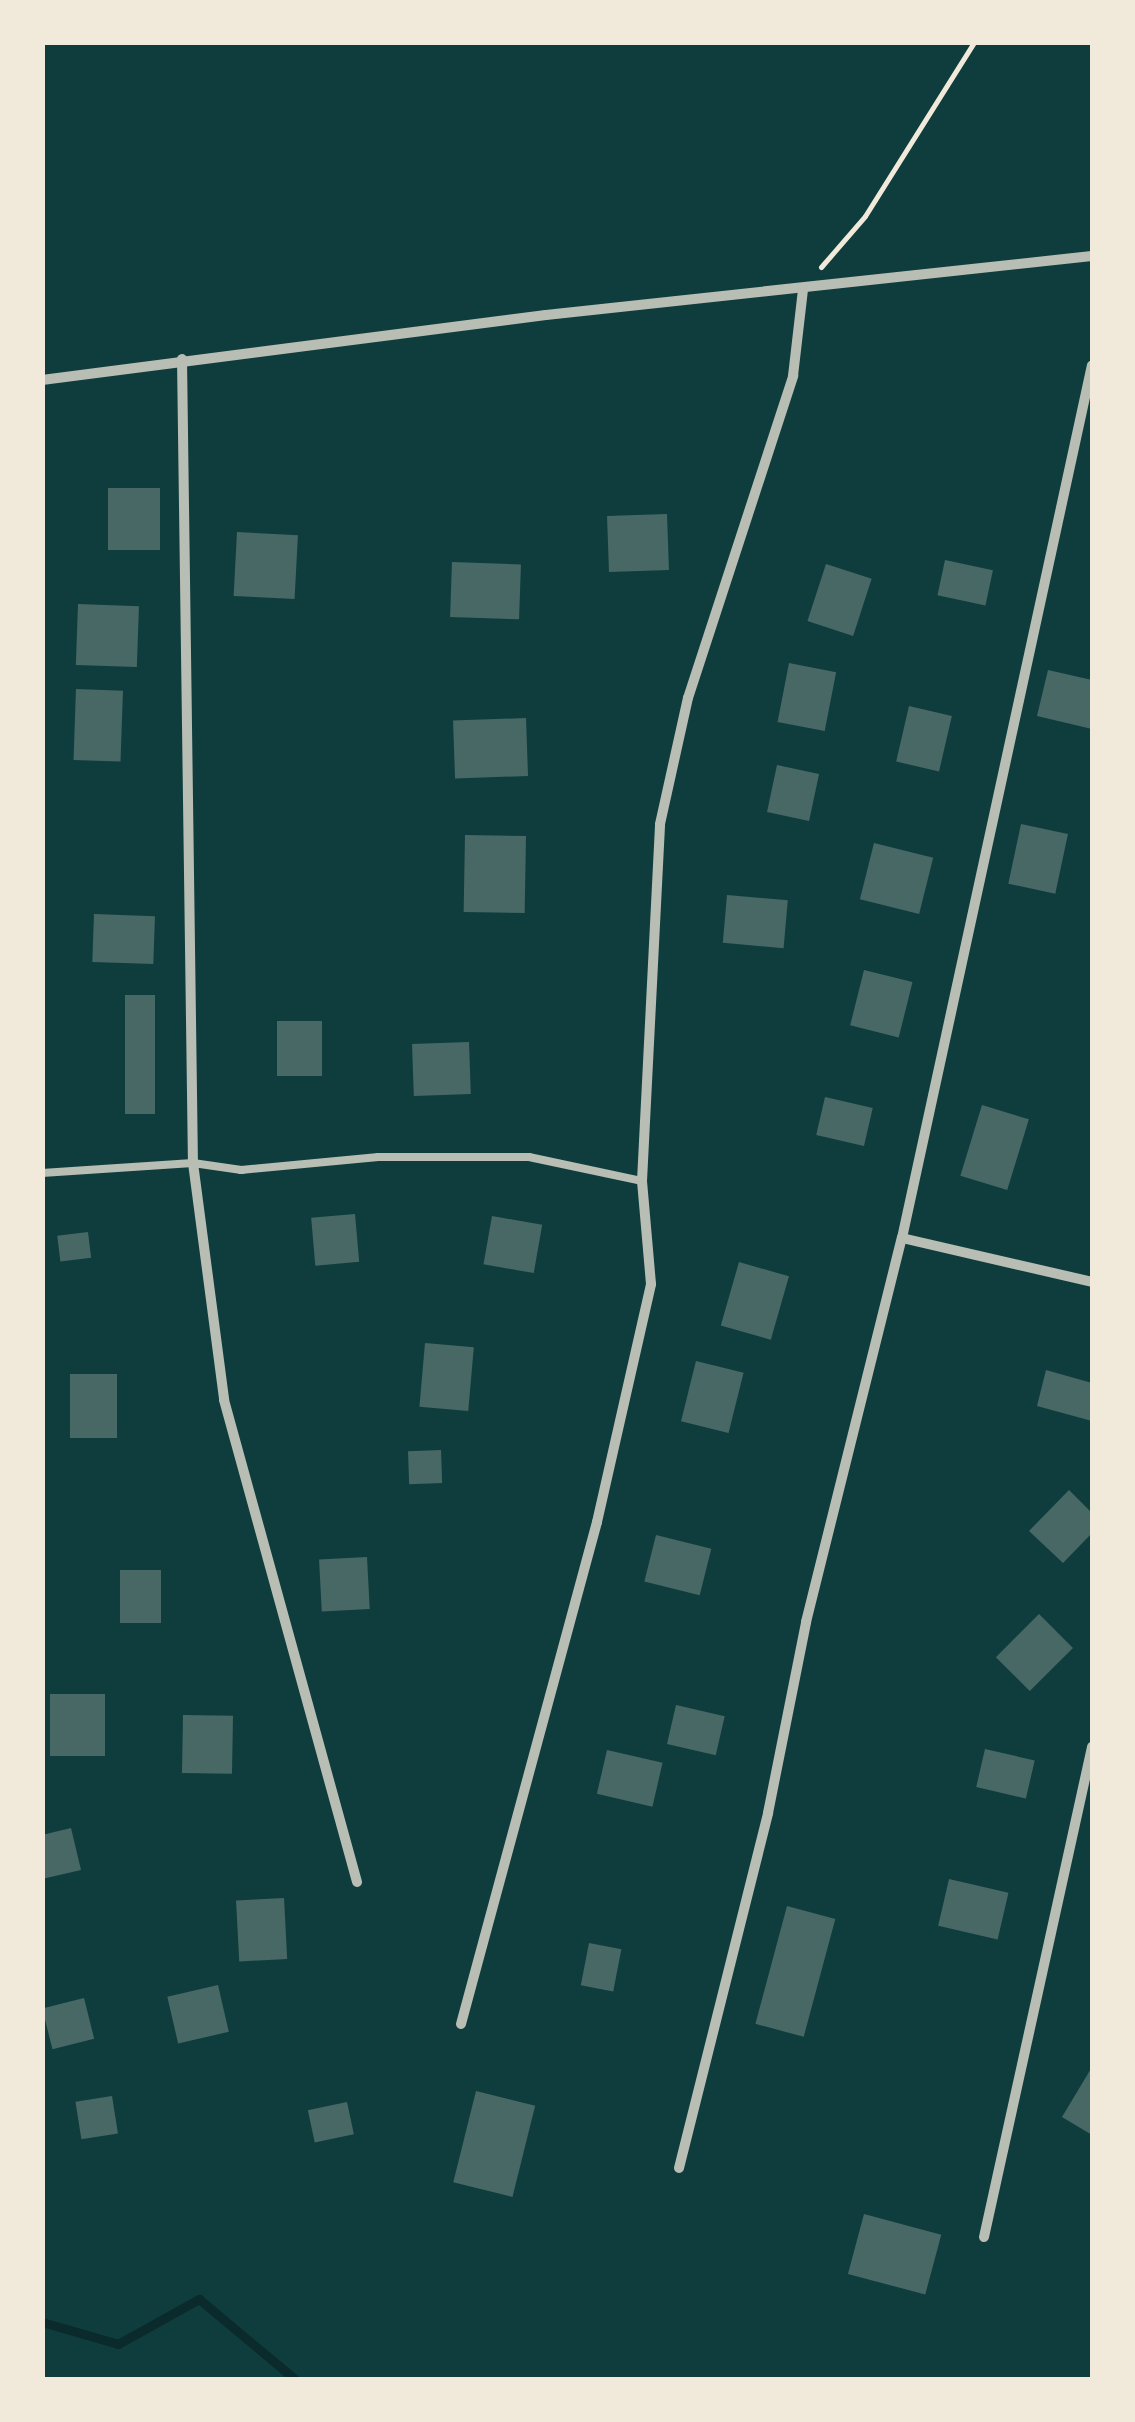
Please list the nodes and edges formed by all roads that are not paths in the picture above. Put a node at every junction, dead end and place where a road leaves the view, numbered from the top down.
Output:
1 (1092, 256) edge
2 (802, 288) junction
3 (182, 360) junction
4 (1092, 364) edge
5 (42, 380) edge
6 (194, 1163) junction
7 (42, 1173) edge
8 (642, 1181) junction
9 (902, 1238) junction
10 (1092, 1282) edge
11 (1092, 1746) edge
12 (356, 1882) dead end
13 (461, 2024) dead end
14 (679, 2168) dead end
15 (984, 2237) dead end

1 - 2 street
2 - 3 street
2 - 8 street
3 - 5 street
3 - 6 street
4 - 9 street
6 - 7 lane
6 - 8 lane
6 - 12 street
8 - 13 street
9 - 10 street
9 - 14 street
11 - 15 street

